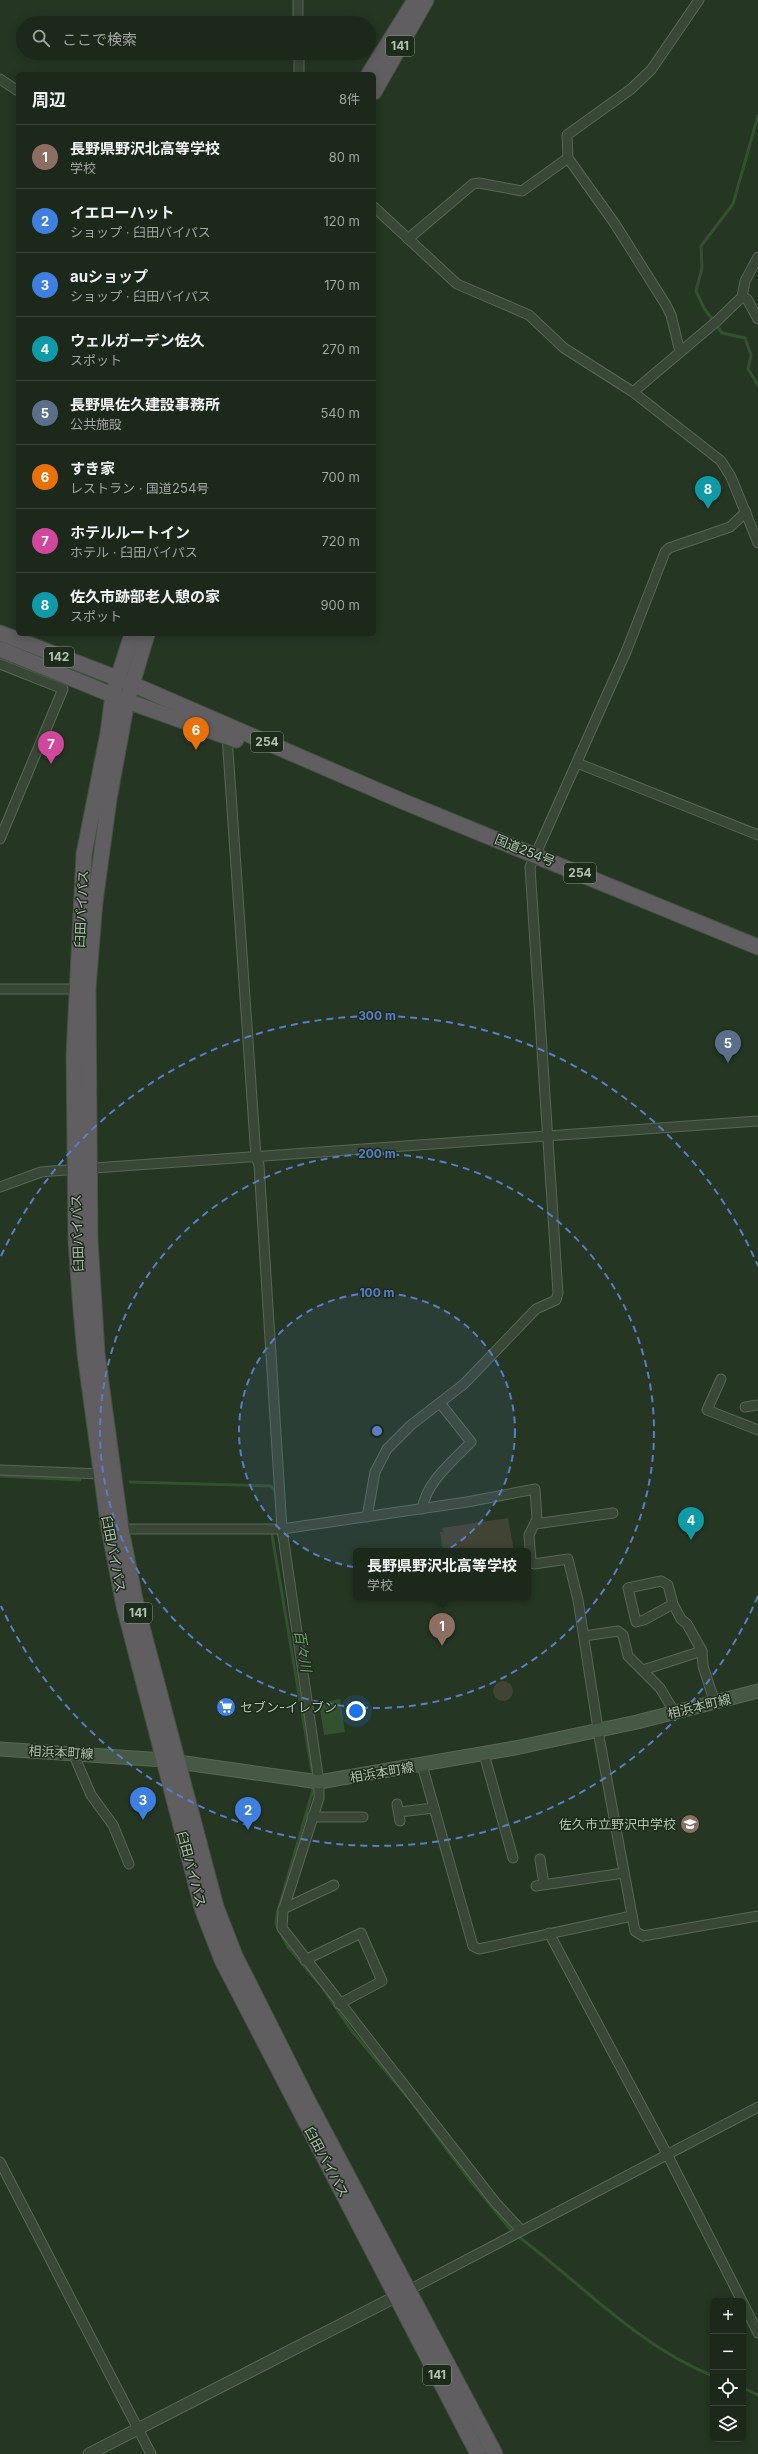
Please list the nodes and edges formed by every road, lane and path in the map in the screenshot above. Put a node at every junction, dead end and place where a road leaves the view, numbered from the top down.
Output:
1 (298, 0) edge
2 (416, 0) edge
3 (426, 0) edge
4 (699, 0) edge
5 (298, 16) edge
6 (298, 60) edge
7 (299, 72) edge
8 (370, 72) edge
9 (0, 79) edge
10 (376, 88) edge
11 (16, 90) edge
12 (568, 158) junction
13 (376, 209) edge
14 (408, 239) junction
15 (758, 257) edge
16 (742, 297) junction
17 (758, 319) edge
18 (680, 352) junction
19 (633, 392) junction
20 (746, 512) junction
21 (758, 542) edge
22 (0, 633) edge
23 (131, 636) edge
24 (146, 636) edge
25 (0, 649) edge
26 (0, 664) edge
27 (117, 680) junction
28 (132, 684) junction
29 (113, 694) junction
30 (128, 700) junction
31 (227, 736) junction
32 (577, 763) junction
33 (402, 801) junction
34 (758, 835) edge
35 (0, 838) edge
36 (536, 854) junction
37 (758, 947) edge
38 (76, 988) junction
39 (0, 989) edge
40 (758, 1121) edge
41 (547, 1135) junction
42 (256, 1157) junction
43 (82, 1169) junction
44 (0, 1187) edge
45 (722, 1379) dead end
46 (440, 1402) junction
47 (758, 1405) edge
48 (745, 1406) dead end
49 (758, 1430) edge
50 (0, 1470) edge
51 (101, 1474) junction
52 (422, 1509) junction
53 (613, 1513) dead end
54 (367, 1516) junction
55 (536, 1524) junction
56 (121, 1529) junction
57 (282, 1529) junction
58 (530, 1548) edge
59 (531, 1560) edge
60 (673, 1604) junction
61 (584, 1636) junction
62 (702, 1651) junction
63 (643, 1670) junction
64 (758, 1691) edge
65 (715, 1703) junction
66 (675, 1713) junction
67 (598, 1731) junction
68 (0, 1749) edge
69 (73, 1753) junction
70 (484, 1754) junction
71 (170, 1760) junction
72 (422, 1765) junction
73 (319, 1782) junction
74 (434, 1808) junction
75 (399, 1812) dead end
76 (312, 1817) junction
77 (363, 1817) dead end
78 (513, 1858) dead end
79 (540, 1859) dead end
80 (129, 1864) dead end
81 (624, 1873) junction
82 (334, 1885) dead end
83 (283, 1909) junction
84 (632, 1916) junction
85 (758, 1916) edge
86 (549, 1933) junction
87 (305, 1960) junction
88 (339, 2004) junction
89 (758, 2107) edge
90 (667, 2154) junction
91 (0, 2162) edge
92 (521, 2230) junction
93 (403, 2293) junction
94 (740, 2298) edge
95 (746, 2310) edge
96 (758, 2332) edge
97 (138, 2428) junction
98 (89, 2454) edge
99 (151, 2454) edge
100 (478, 2454) edge
101 (495, 2454) edge

1 - 5 street
2 - 8 highway, 141
3 - 10 highway, 141
4 - 12 street
6 - 7 street
9 - 11 street
12 - 14 street
12 - 18 street
13 - 14 street
14 - 19 street
15 - 16 street
16 - 17 street
16 - 18 street
18 - 19 street
19 - 20 street
20 - 21 street
20 - 32 street
22 - 27 highway, 142
23 - 27 highway, 141
24 - 28 highway, 141
25 - 29 highway, 142
26 - 35 street
27 - 28 highway, 142
27 - 29 highway, 臼田バイパス / 141
28 - 30 highway, 臼田バイパス / 141
28 - 33 highway, 国道254号 / 254
29 - 30 highway, 142
29 - 38 highway, 臼田バイパス / 141
30 - 31 highway, 国道254号 / 254
30 - 43 highway, 臼田バイパス / 141
31 - 33 highway, 国道254号 / 254
31 - 42 street
32 - 34 street
32 - 36 street
33 - 36 highway, 国道254号 / 254
36 - 37 highway, 国道254号 / 254
36 - 41 street
38 - 39 street
38 - 43 highway, 臼田バイパス / 141
40 - 41 street
41 - 42 street
41 - 46 street
42 - 43 street
42 - 57 street
43 - 44 street
43 - 51 highway, 臼田バイパス / 141
43 - 56 highway, 臼田バイパス / 141
45 - 49 street
46 - 52 street
46 - 54 street
47 - 48 street
50 - 51 street
51 - 71 highway, 臼田バイパス / 141
52 - 54 street
52 - 55 street
53 - 55 street
54 - 57 street
55 - 58 street
56 - 57 street
56 - 71 highway, 臼田バイパス / 141
57 - 73 street
59 - 61 street
60 - 60 street
60 - 62 street
61 - 63 street
61 - 67 street
62 - 63 street
62 - 65 street
63 - 66 street
64 - 65 main road, 相浜本町線
65 - 66 main road, 相浜本町線
66 - 67 main road, 相浜本町線
67 - 70 main road, 相浜本町線
67 - 81 street
68 - 69 main road, 相浜本町線
69 - 71 main road, 相浜本町線
69 - 80 street
70 - 72 main road, 相浜本町線
70 - 78 street
71 - 73 main road, 相浜本町線
71 - 93 highway, 臼田バイパス / 141
72 - 73 main road, 相浜本町線
72 - 74 street
73 - 76 street
74 - 75 street
74 - 86 street
76 - 77 street
76 - 83 street
79 - 81 street
81 - 84 street
82 - 83 street
83 - 87 street
84 - 85 street
84 - 86 street
86 - 90 street
87 - 88 street
87 - 88 street
88 - 92 street
89 - 90 street
90 - 92 street
90 - 94 street
91 - 97 street
92 - 93 street
93 - 97 street
93 - 100 highway, 臼田バイパス / 141
93 - 101 highway, 臼田バイパス / 141
95 - 96 street
97 - 98 street
97 - 99 street

